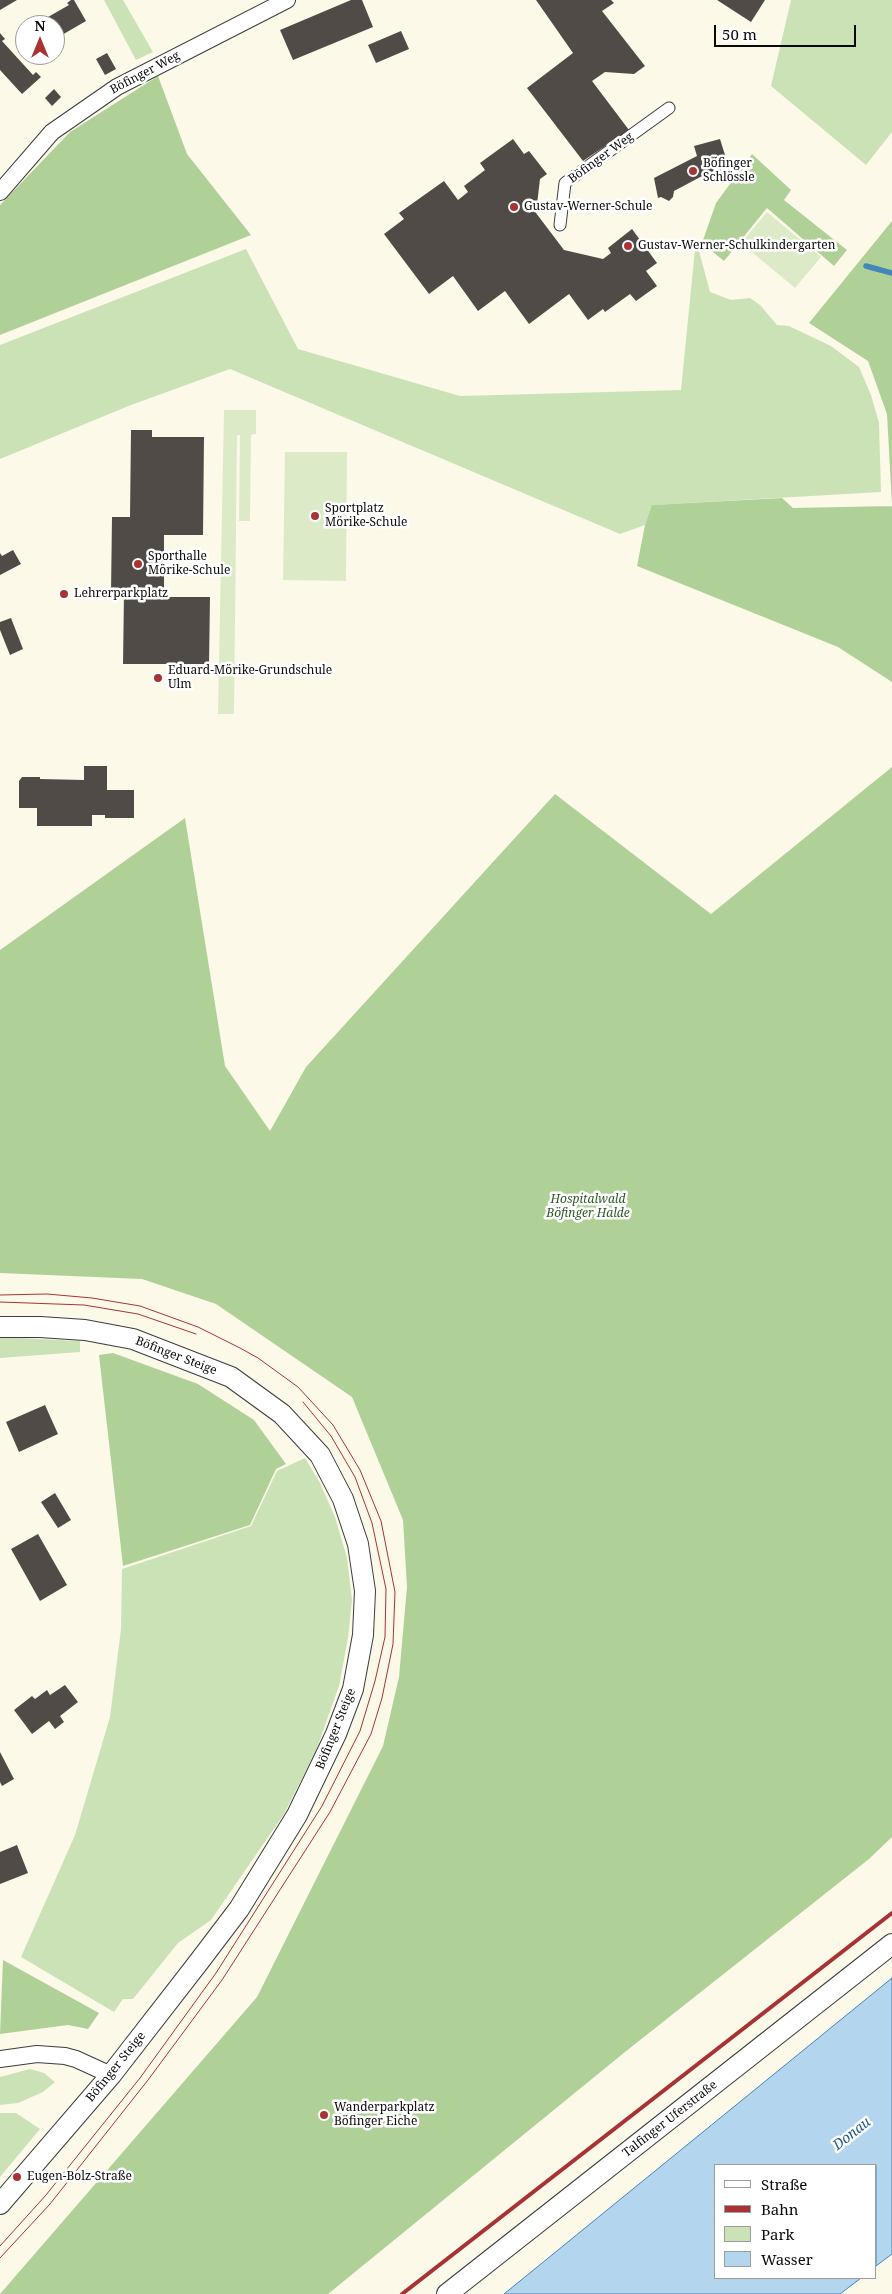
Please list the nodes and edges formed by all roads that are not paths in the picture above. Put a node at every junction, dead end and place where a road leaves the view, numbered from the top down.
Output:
1 (288, 0) edge
2 (669, 108) dead end
3 (0, 192) edge
4 (560, 225) dead end
5 (0, 1327) edge
6 (892, 1944) edge
7 (0, 2059) edge
8 (111, 2075) junction
9 (0, 2204) edge
10 (447, 2294) edge

1 - 3 street, Böfinger Weg
2 - 4 street, Böfinger Weg
5 - 8 street, Böfinger Steige
6 - 10 street, Talfinger Uferstraße
7 - 8 street
8 - 9 street, Böfinger Steige

